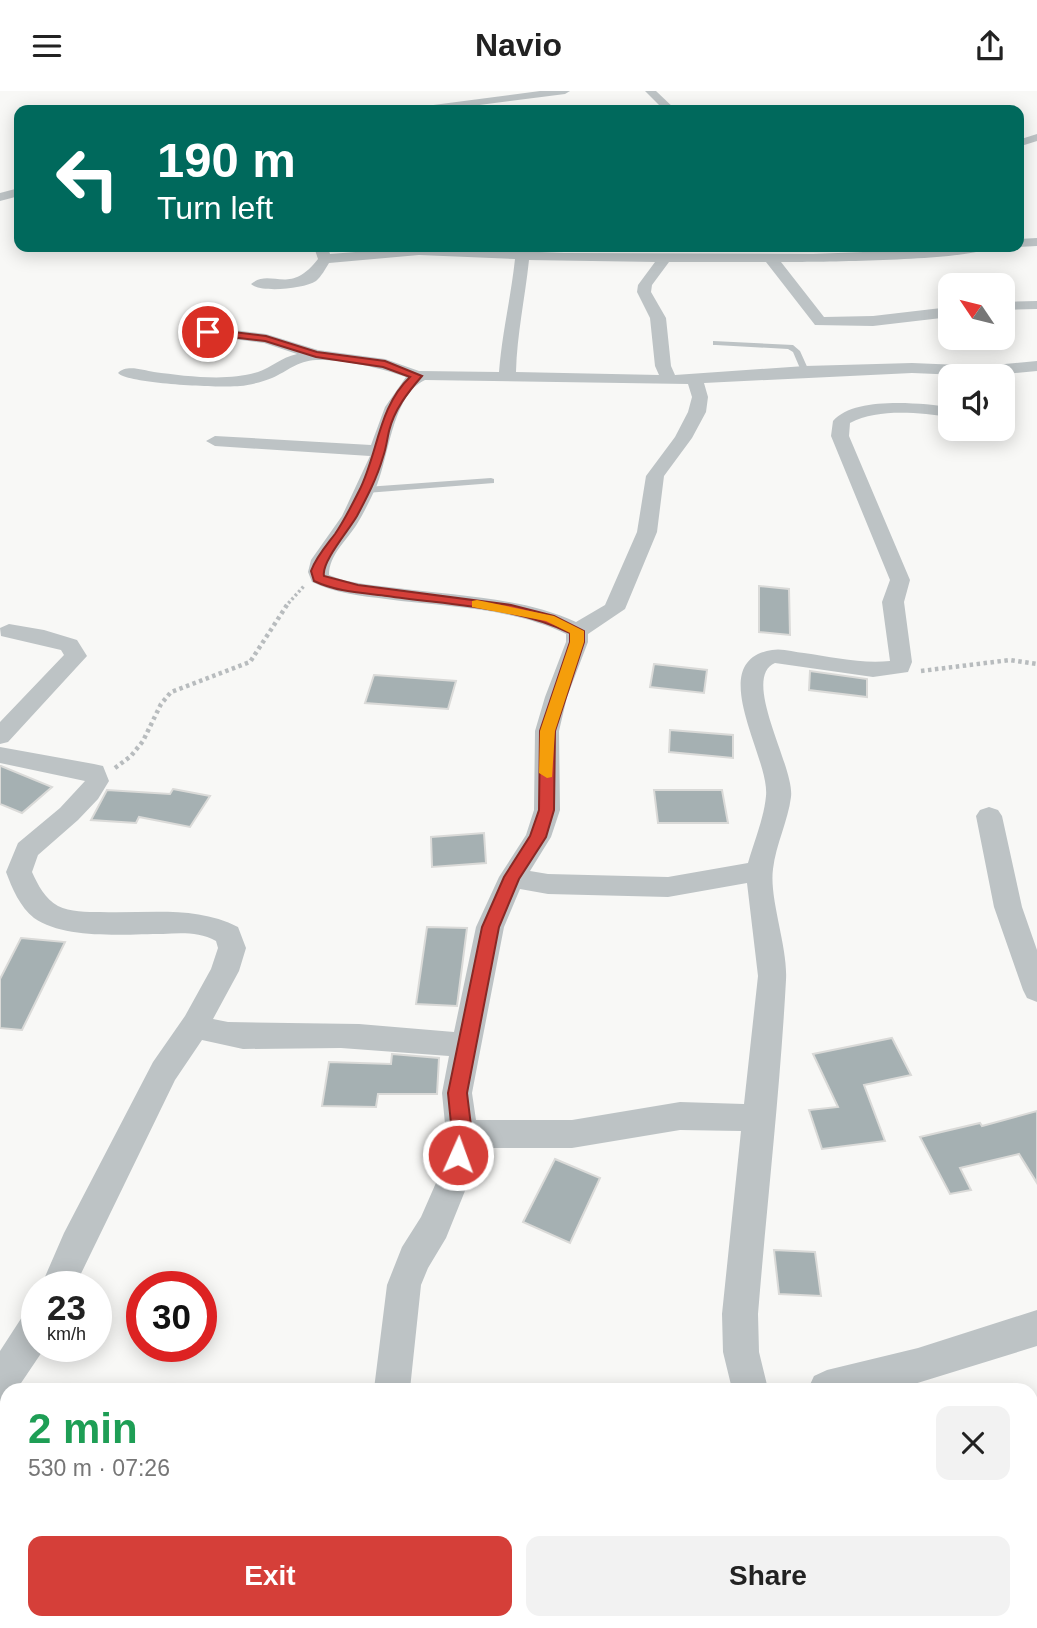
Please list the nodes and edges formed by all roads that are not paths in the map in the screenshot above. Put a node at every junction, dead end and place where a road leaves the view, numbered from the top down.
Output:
1 (565, 91) edge
2 (650, 91) edge
3 (457, 105) edge
4 (665, 105) edge
5 (371, 252) edge
6 (440, 252) edge
7 (732, 252) edge
8 (945, 252) edge
9 (323, 253) edge
10 (522, 256) junction
11 (666, 257) junction
12 (770, 258) junction
13 (258, 285) dead end
14 (1037, 305) edge
15 (1015, 306) edge
16 (938, 313) edge
17 (208, 332) dead end
18 (716, 344) dead end
19 (316, 355) junction
20 (1037, 366) edge
21 (805, 371) junction
22 (126, 373) dead end
23 (417, 376) junction
24 (507, 378) junction
25 (669, 380) junction
26 (695, 380) junction
27 (938, 411) edge
28 (215, 441) dead end
29 (378, 451) junction
30 (491, 481) dead end
31 (366, 490) junction
32 (9, 631) dead end
33 (577, 631) junction
34 (0, 736) edge
35 (0, 755) edge
36 (989, 816) dead end
37 (758, 871) junction
38 (512, 877) junction
39 (1037, 990) edge
40 (195, 1025) junction
41 (468, 1046) junction
42 (758, 1118) junction
43 (462, 1134) junction
44 (64, 1271) edge
45 (1037, 1328) edge
46 (21, 1352) edge
47 (922, 1378) edge
48 (1, 1383) edge
49 (393, 1383) edge
50 (749, 1383) edge
51 (879, 1383) edge

1 - 3 street
2 - 4 street
5 - 9 street
6 - 10 street
7 - 11 street
7 - 12 street
8 - 12 street
9 - 13 street
10 - 11 street
10 - 24 street
11 - 25 street
12 - 16 street
14 - 15 street
17 - 19 street
18 - 21 lane
19 - 22 street
19 - 23 street
20 - 21 street
21 - 26 street
23 - 24 street
23 - 29 street
24 - 25 street
25 - 26 street
26 - 33 street
27 - 37 street
28 - 29 street
29 - 31 street
30 - 31 lane
31 - 33 street
32 - 34 street
33 - 38 street
35 - 40 street
36 - 39 street
37 - 38 street
37 - 42 street
38 - 41 street
40 - 41 street
40 - 44 street
41 - 43 street
42 - 43 street
42 - 50 street
43 - 49 street
45 - 47 street
46 - 48 street
47 - 51 street

